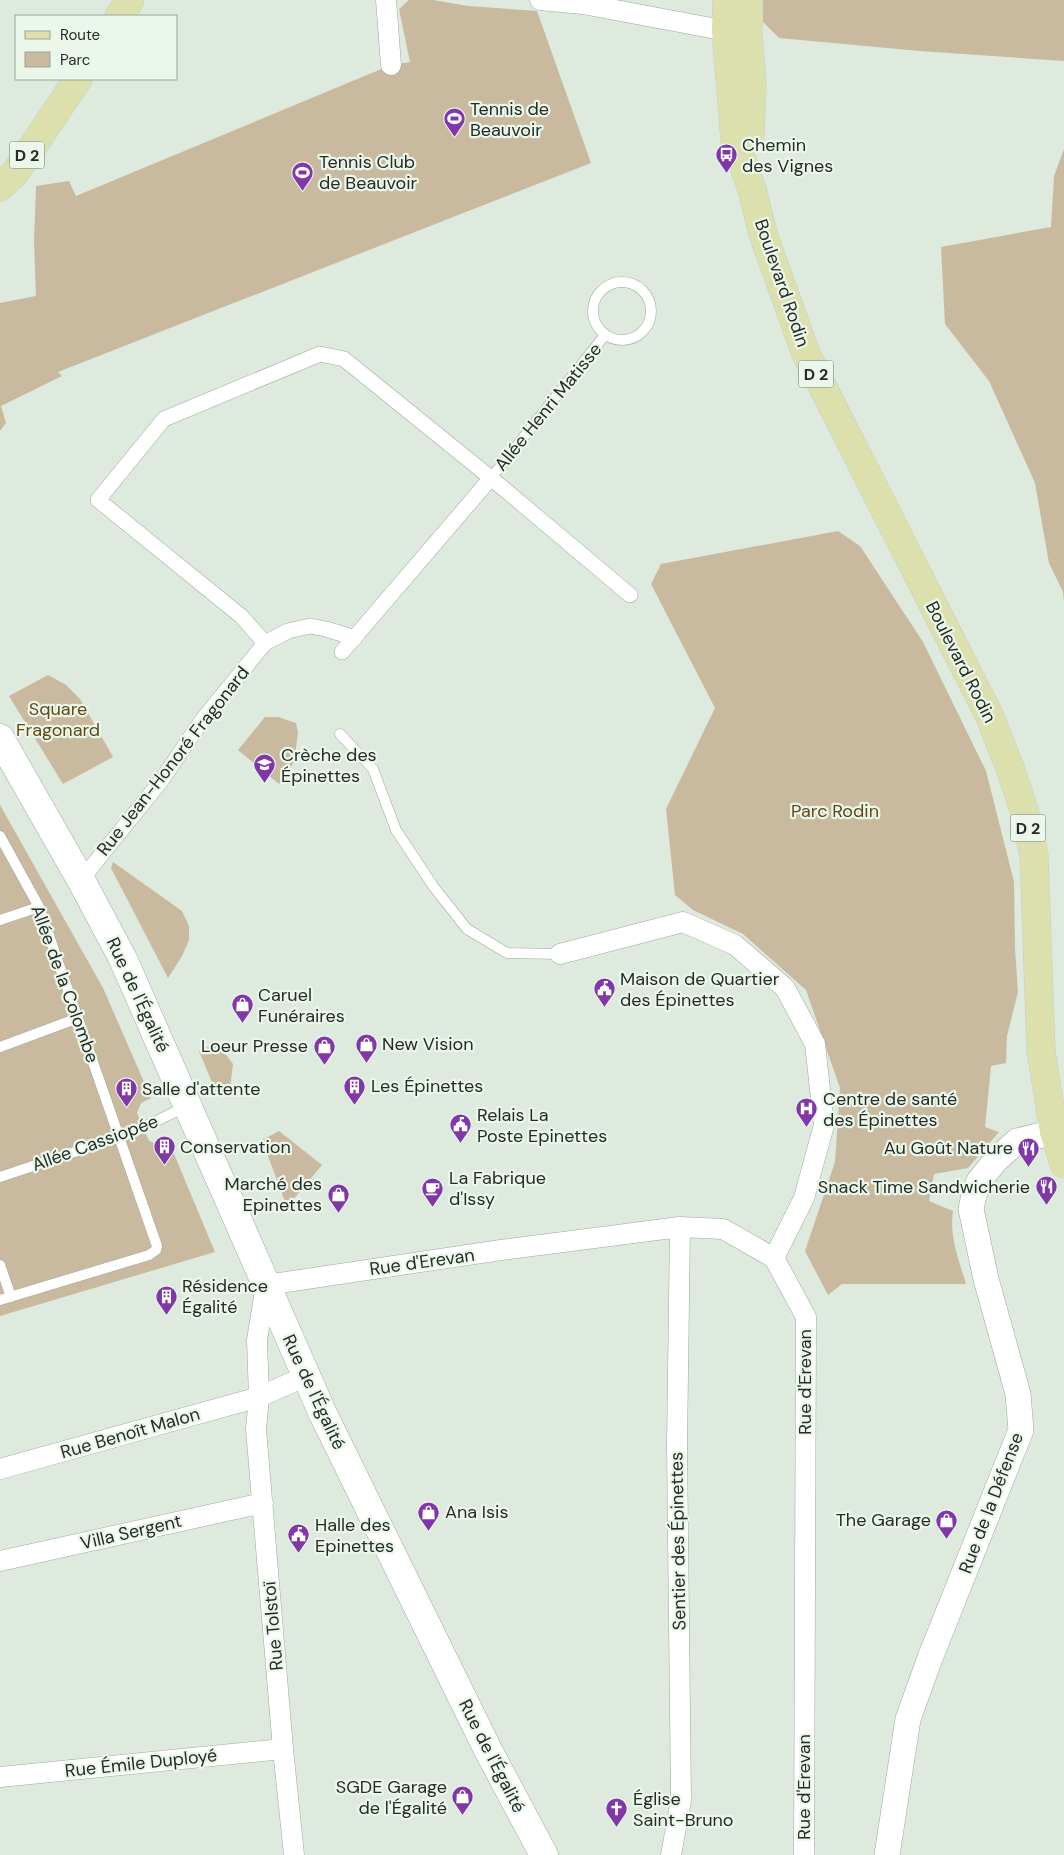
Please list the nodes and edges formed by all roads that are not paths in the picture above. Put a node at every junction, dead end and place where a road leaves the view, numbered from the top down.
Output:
1 (130, 0) edge
2 (386, 0) edge
3 (540, 0) edge
4 (727, 0) edge
5 (748, 0) edge
6 (120, 15) edge
7 (737, 32) junction
8 (391, 65) dead end
9 (77, 80) edge
10 (0, 187) edge
11 (606, 335) junction
12 (491, 478) junction
13 (630, 595) dead end
14 (355, 638) junction
15 (265, 642) junction
16 (342, 652) dead end
17 (340, 734) dead end
18 (0, 738) edge
19 (0, 836) edge
20 (80, 880) junction
21 (39, 907) junction
22 (0, 920) edge
23 (560, 954) joint
24 (78, 1018) junction
25 (0, 1047) edge
26 (188, 1106) junction
27 (1054, 1132) junction
28 (119, 1137) junction
29 (1064, 1164) edge
30 (0, 1177) edge
31 (680, 1227) junction
32 (774, 1258) junction
33 (0, 1265) edge
34 (266, 1286) junction
35 (11, 1297) junction
36 (0, 1300) edge
37 (306, 1376) junction
38 (259, 1396) junction
39 (0, 1469) edge
40 (263, 1503) junction
41 (0, 1562) edge
42 (283, 1748) junction
43 (0, 1777) edge
44 (294, 1855) edge
45 (544, 1855) edge
46 (671, 1855) edge
47 (804, 1855) edge
48 (887, 1855) edge

1 - 6 main road
2 - 8 street
3 - 7 street
4 - 7 main road, Boulevard Rodin / D 2
5 - 7 main road, Boulevard Rodin / D 2
7 - 27 main road, Boulevard Rodin / D 2
9 - 10 main road, D 2
11 - 11 lane, Allée Henri Matisse
11 - 12 lane, Allée Henri Matisse
12 - 13 street
12 - 14 street
12 - 15 street
14 - 15 street
14 - 16 street
15 - 20 street, Rue Jean-Honoré Fragonard
17 - 23 lane
18 - 20 main road, Rue de l'Égalité
19 - 21 lane, Allée de la Colombe
20 - 26 main road, Rue de l'Égalité
21 - 22 lane
21 - 24 lane, Allée de la Colombe
23 - 32 street
24 - 25 lane
24 - 28 lane, Allée de la Colombe
26 - 28 lane, Allée Cassiopée
26 - 34 main road, Rue de l'Égalité
27 - 29 main road, Boulevard Rodin / D 2
27 - 48 street, Rue de la Défense
28 - 30 lane, Allée Cassiopée
28 - 35 lane, Allée de la Colombe
31 - 32 street, Rue d'Erevan
31 - 34 street, Rue d'Erevan
31 - 46 street, Sentier des Épinettes
32 - 47 street, Rue d'Erevan
33 - 35 lane
34 - 37 main road, Rue de l'Égalité
34 - 38 street, Rue Tolstoï
35 - 36 lane
37 - 38 street, Rue Benoît Malon
37 - 45 main road, Rue de l'Égalité
38 - 39 street, Rue Benoît Malon
38 - 40 street, Rue Tolstoï
40 - 41 street, Villa Sergent
40 - 42 street, Rue Tolstoï
42 - 43 street, Rue Émile Duployé
42 - 44 street, Rue Tolstoï

